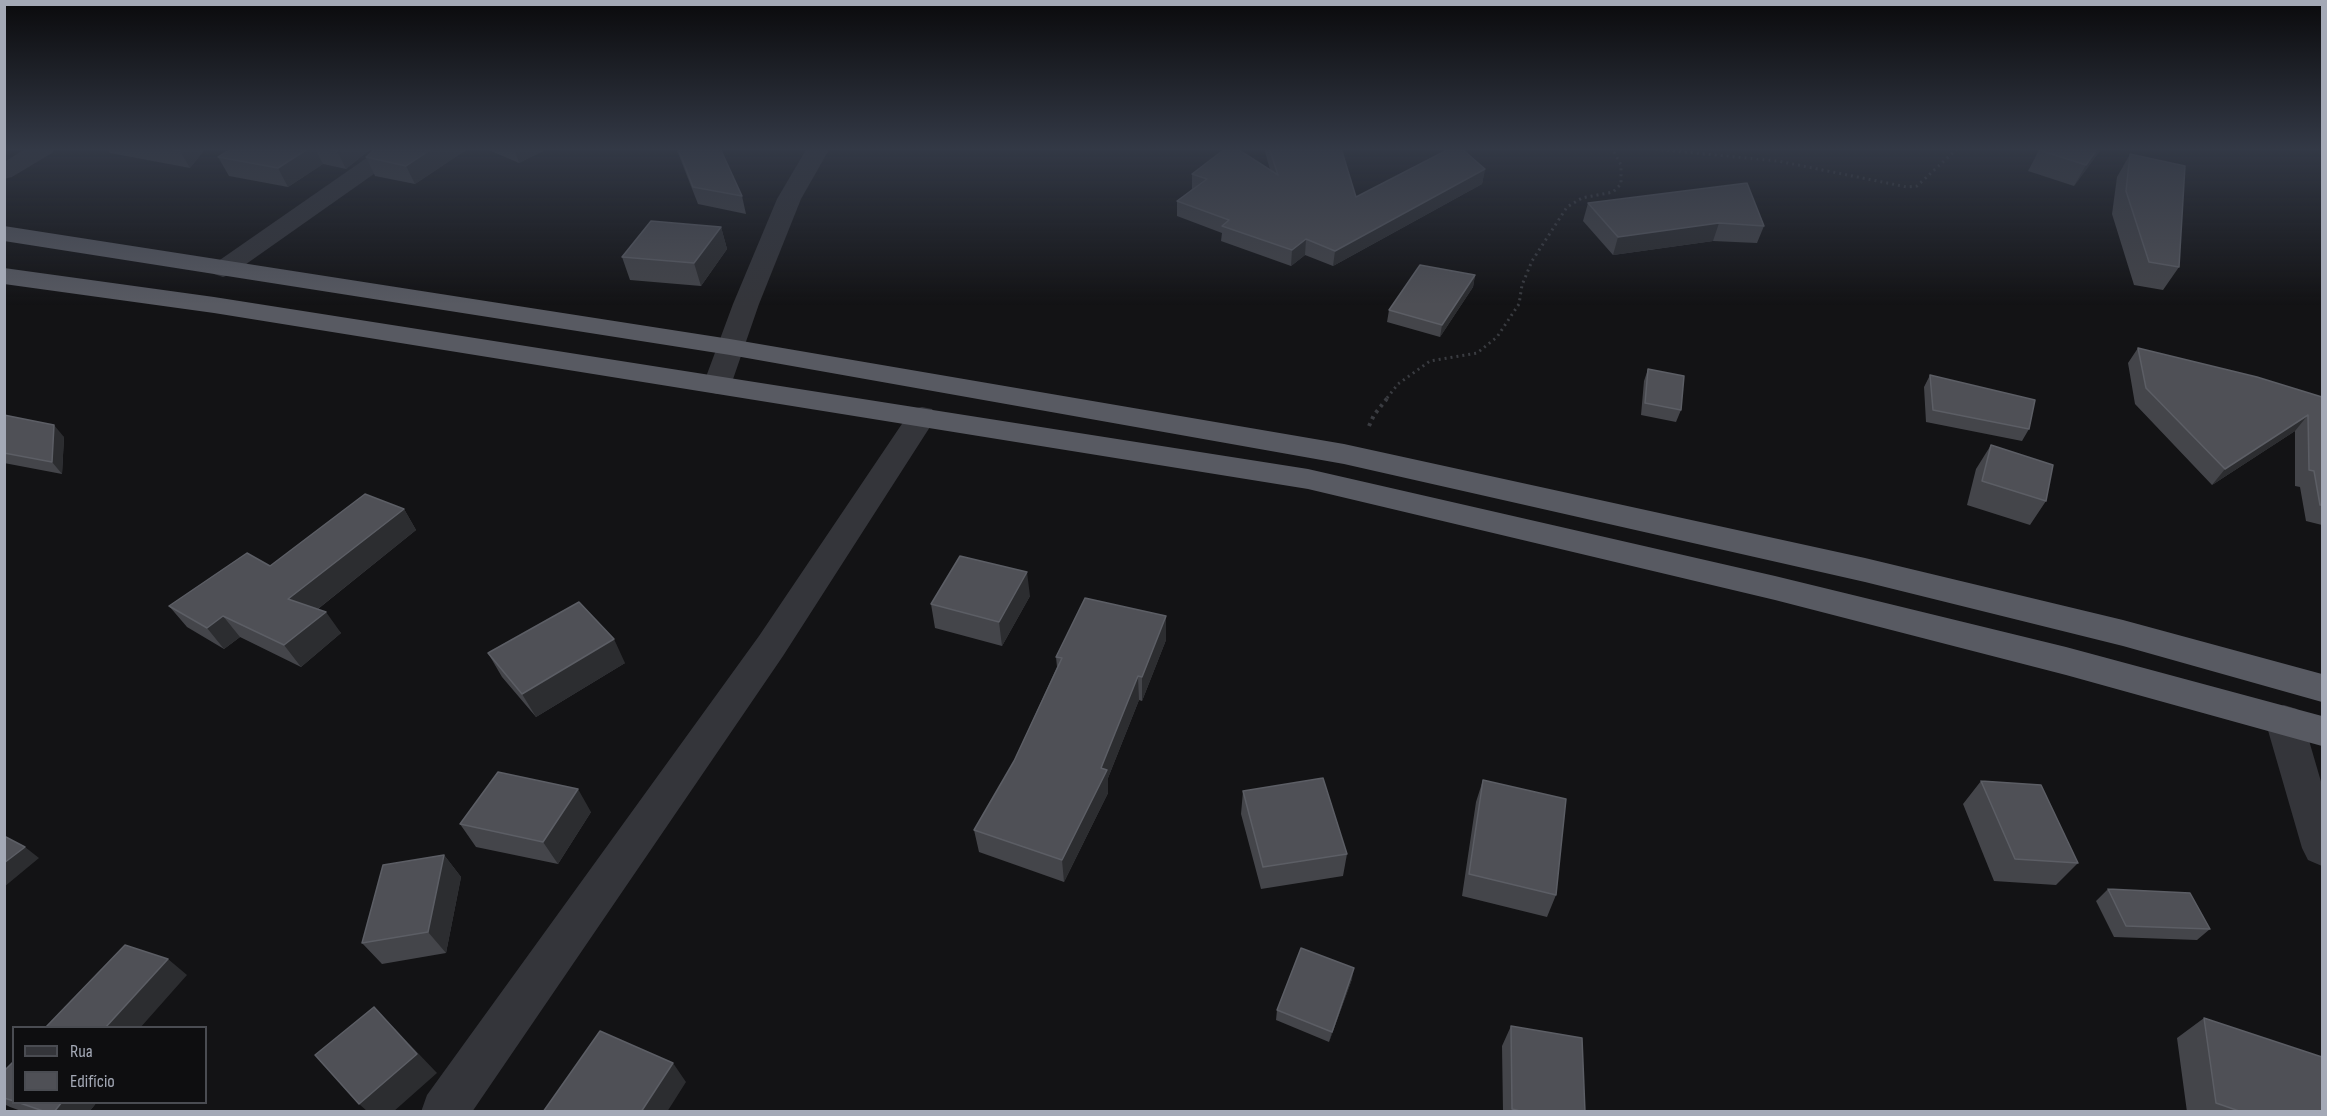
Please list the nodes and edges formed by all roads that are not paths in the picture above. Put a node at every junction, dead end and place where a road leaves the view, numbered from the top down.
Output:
1 (321, 200) edge
2 (789, 200) edge
3 (4, 233) edge
4 (223, 269) junction
5 (4, 276) edge
6 (730, 347) junction
7 (717, 385) junction
8 (922, 416) junction
9 (2322, 688) edge
10 (2284, 720) junction
11 (2322, 731) edge
12 (2322, 848) edge
13 (444, 1112) edge

1 - 4 street
2 - 6 street
3 - 4 highway
4 - 6 highway
5 - 7 highway
6 - 7 street
6 - 9 highway
7 - 8 highway
8 - 10 highway
8 - 13 street
10 - 11 highway
10 - 12 street

